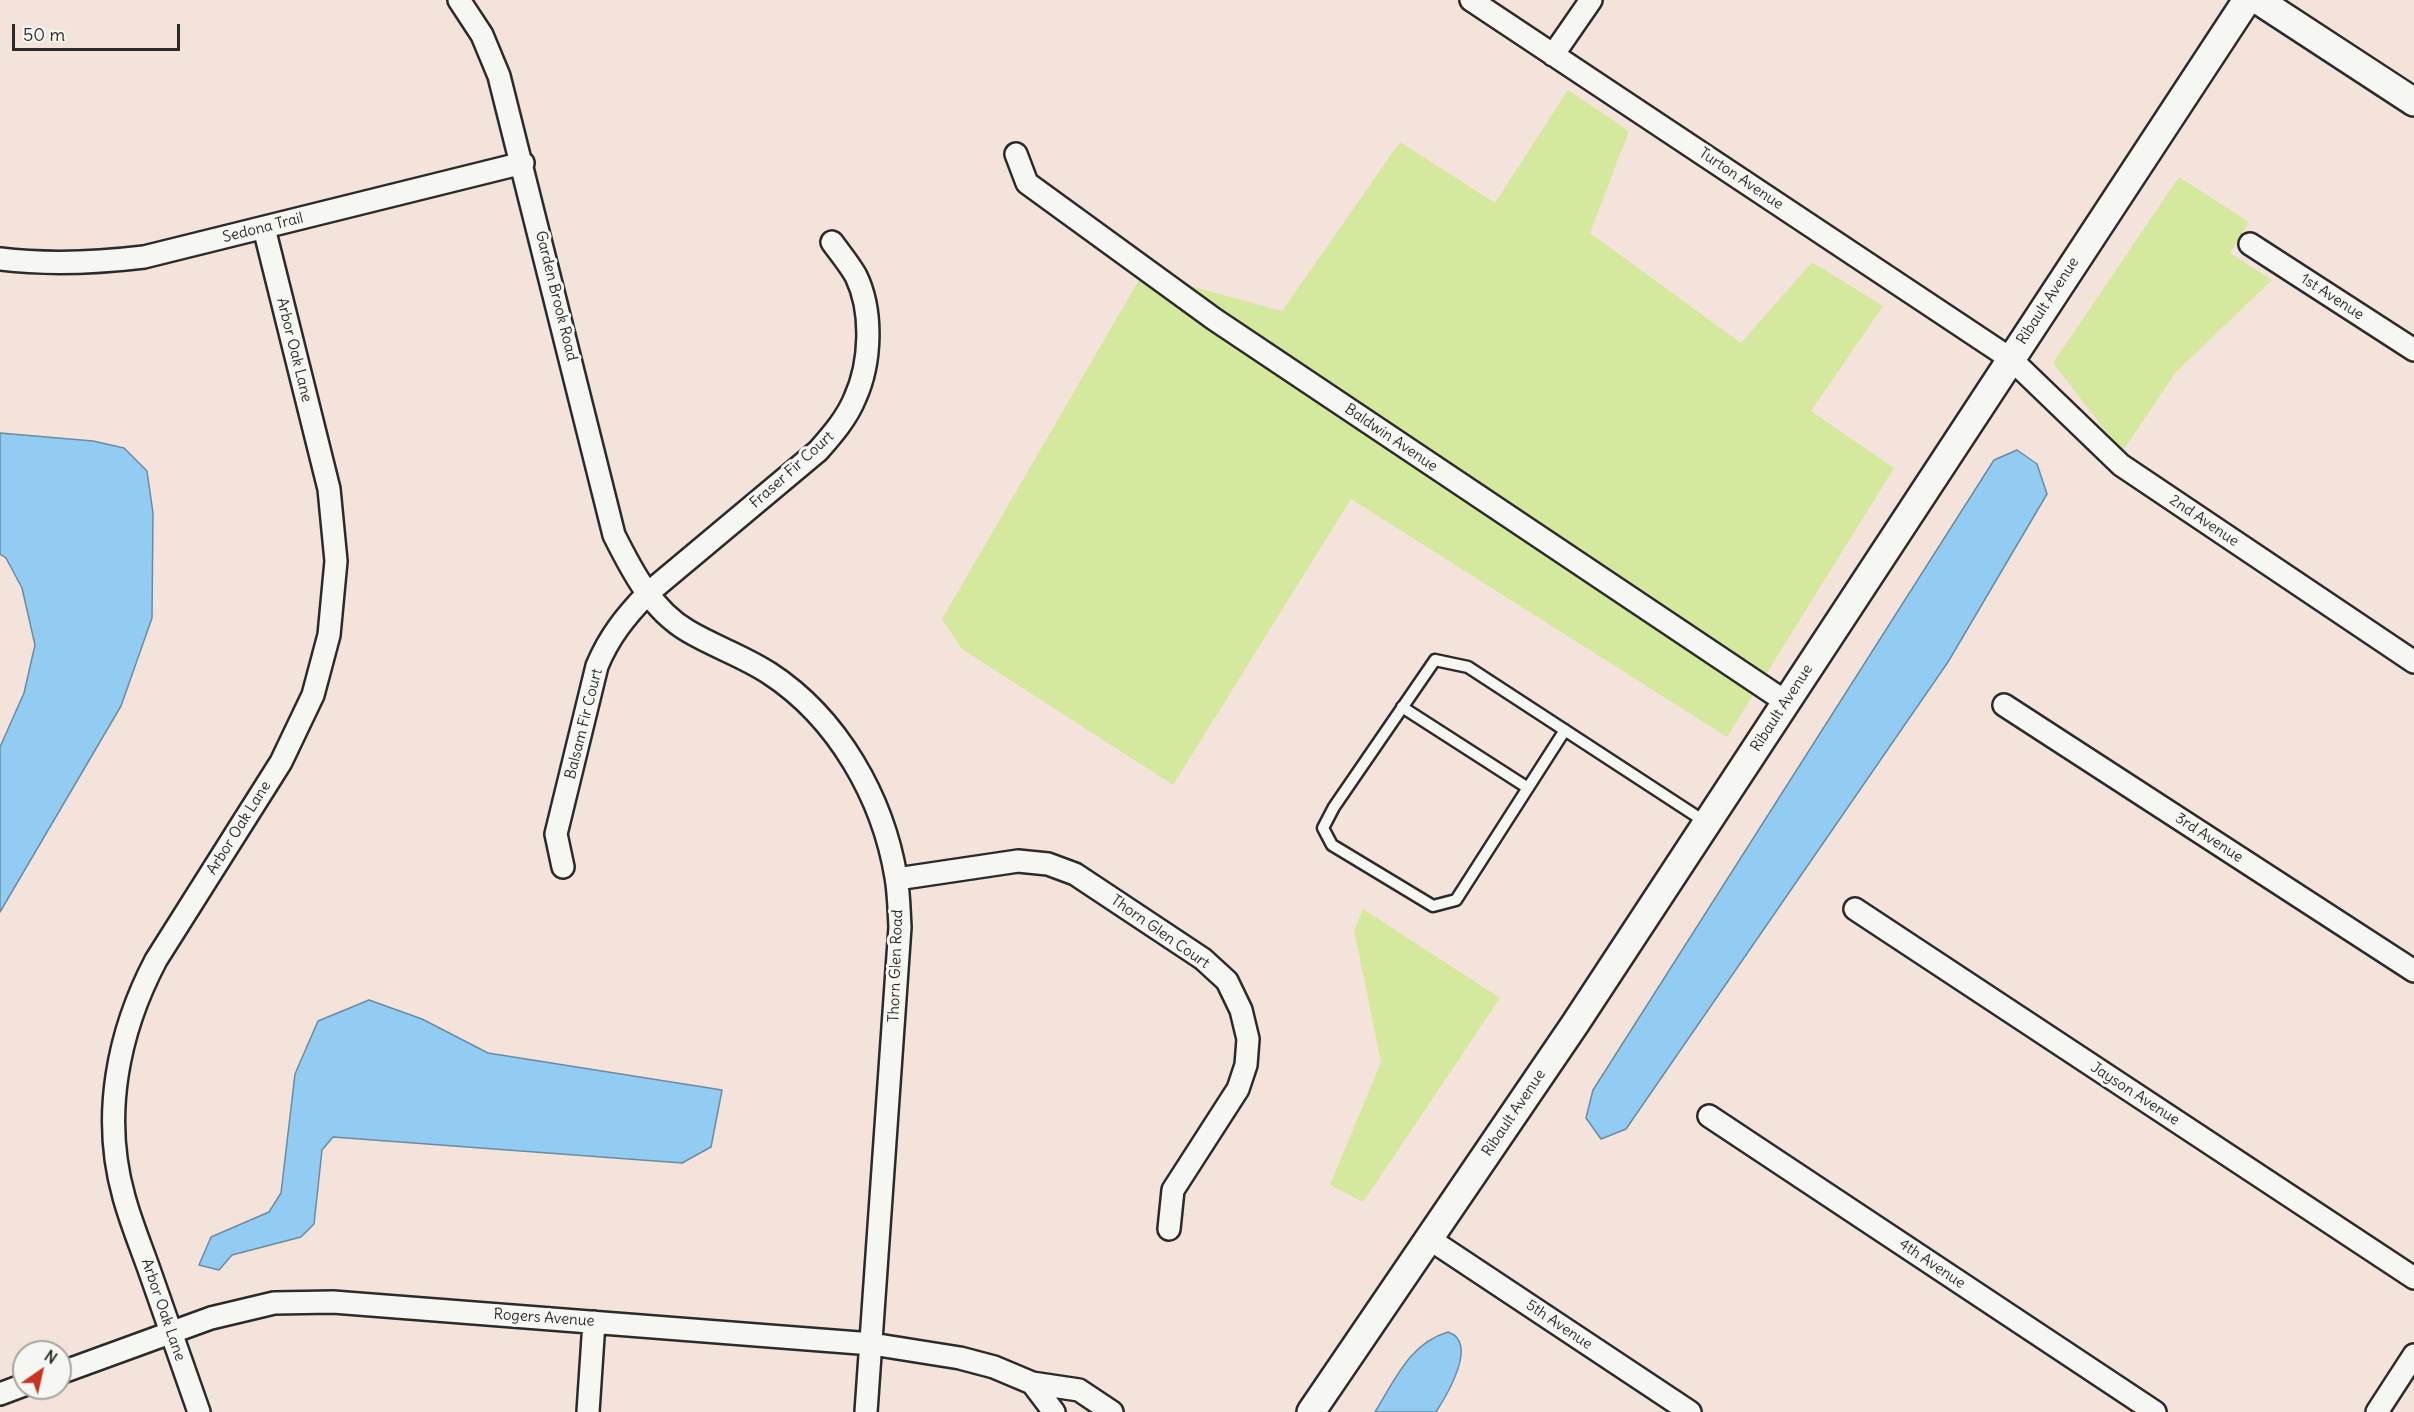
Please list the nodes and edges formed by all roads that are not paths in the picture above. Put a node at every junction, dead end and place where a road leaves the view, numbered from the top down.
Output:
1 (459, 0) edge
2 (1472, 0) edge
3 (1592, 0) edge
4 (2247, 0) edge
5 (2258, 0) edge
6 (1554, 55) junction
7 (2414, 102) edge
8 (1016, 154) dead end
9 (523, 163) junction
10 (264, 228) junction
11 (832, 242) dead end
12 (2250, 244) dead end
13 (0, 258) edge
14 (2414, 351) edge
15 (2011, 358) junction
16 (647, 594) junction
17 (2414, 662) edge
18 (1786, 702) junction
19 (2004, 705) dead end
20 (1402, 707) junction
21 (1565, 730) junction
22 (1528, 788) junction
23 (1707, 823) junction
24 (563, 867) dead end
25 (897, 879) junction
26 (1855, 909) dead end
27 (2414, 971) edge
28 (1709, 1116) dead end
29 (1169, 1229) dead end
30 (1428, 1238) junction
31 (2414, 1278) edge
32 (594, 1322) junction
33 (171, 1333) junction
34 (872, 1344) junction
35 (2414, 1355) edge
36 (72, 1369) edge
37 (1032, 1383) junction
38 (199, 1412) edge
39 (588, 1412) edge
40 (866, 1412) edge
41 (1054, 1412) edge
42 (1113, 1412) edge
43 (1311, 1412) edge
44 (1690, 1412) edge
45 (2155, 1412) edge
46 (2377, 1412) edge

1 - 9 street, Garden Brook Road
2 - 6 street, Turton Avenue
3 - 6 street
4 - 15 street, Ribault Avenue
5 - 7 street
6 - 15 street, Turton Avenue
8 - 18 street, Baldwin Avenue
9 - 10 street, Sedona Trail
9 - 16 street, Garden Brook Road
10 - 13 street, Sedona Trail
10 - 33 street, Arbor Oak Lane
11 - 16 street, Fraser Fir Court
12 - 14 street, 1st Avenue
15 - 17 street, 2nd Avenue
15 - 18 street, Ribault Avenue
16 - 24 street, Balsam Fir Court
16 - 25 street, Thorn Glen Road
18 - 23 street, Ribault Avenue
19 - 27 street, 3rd Avenue
20 - 21 lane
20 - 22 lane
20 - 22 lane
21 - 22 lane
21 - 23 lane
23 - 30 street, Ribault Avenue
25 - 29 street, Thorn Glen Court
25 - 34 street, Thorn Glen Road
26 - 31 street, Jayson Avenue
28 - 45 street, 4th Avenue
30 - 43 street, Ribault Avenue
30 - 44 street, 5th Avenue
32 - 33 street, Rogers Avenue
32 - 34 street, Rogers Avenue
32 - 39 street
33 - 36 street, Rogers Avenue
33 - 38 street, Arbor Oak Lane
34 - 37 street, Rogers Avenue
34 - 40 street, Thorn Glen Road
35 - 46 street
37 - 41 street, Rogers Avenue
37 - 42 street, Rogers Avenue

